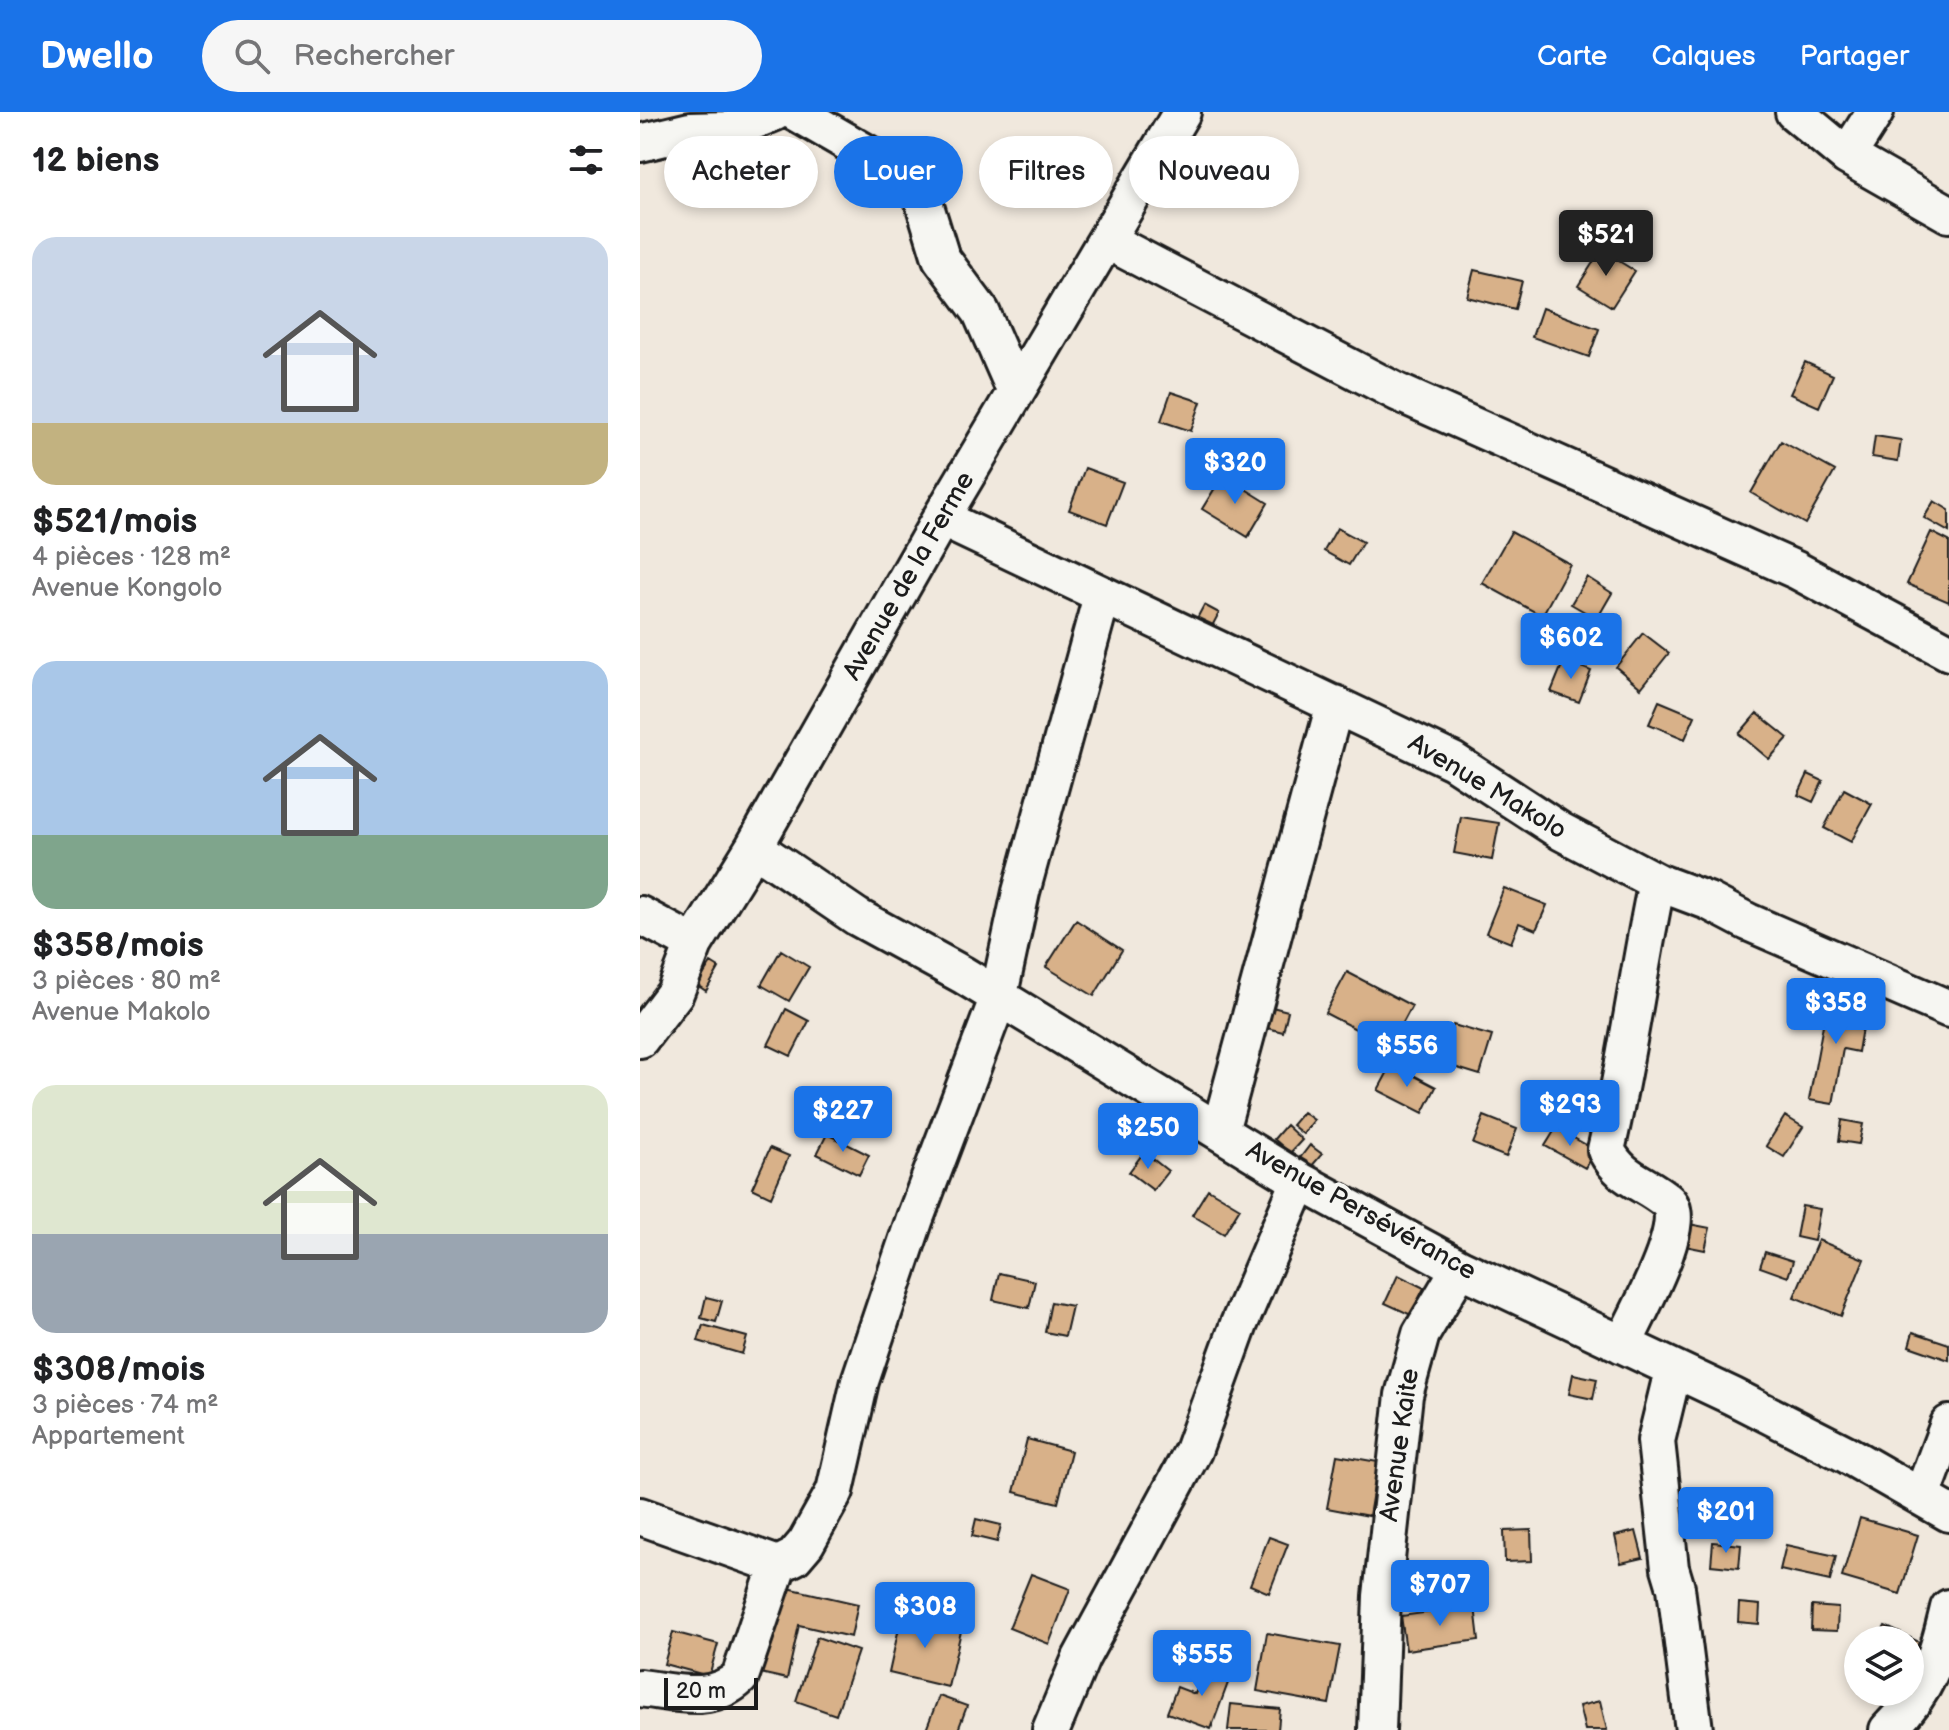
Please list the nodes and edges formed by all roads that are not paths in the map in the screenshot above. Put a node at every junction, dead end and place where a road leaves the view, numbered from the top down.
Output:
1 (775, 112) edge
2 (795, 112) edge
3 (1182, 112) edge
4 (1794, 112) edge
5 (1875, 112) edge
6 (640, 143) edge
7 (1847, 156) junction
8 (1949, 214) edge
9 (1106, 240) junction
10 (1016, 392) junction
11 (941, 518) junction
12 (1102, 596) junction
13 (1949, 652) edge
14 (1335, 704) junction
15 (754, 847) junction
16 (1657, 882) junction
17 (640, 915) edge
18 (694, 944) junction
19 (998, 999) junction
20 (1949, 1009) edge
21 (640, 1039) edge
22 (1220, 1131) junction
23 (1300, 1181) junction
24 (1460, 1268) junction
25 (1623, 1345) junction
26 (1673, 1371) junction
27 (1949, 1424) edge
28 (1936, 1505) edge
29 (640, 1516) edge
30 (778, 1565) junction
31 (1949, 1608) edge
32 (640, 1688) edge
33 (1051, 1730) edge
34 (1377, 1730) edge
35 (1694, 1730) edge
36 (1888, 1730) edge

1 - 6 street
2 - 10 street
3 - 9 street, Avenue de la Ferme
4 - 7 street
5 - 7 street
7 - 8 street
9 - 10 street, Avenue de la Ferme
9 - 13 street
10 - 11 street, Avenue de la Ferme
11 - 12 street, Avenue Makolo
11 - 15 street, Avenue de la Ferme
12 - 14 street, Avenue Makolo
12 - 19 street
14 - 16 street, Avenue Makolo
14 - 22 street
15 - 18 street, Avenue de la Ferme
15 - 19 street, Avenue Persévérance
16 - 20 street, Avenue Makolo
16 - 25 street
17 - 18 street
18 - 21 street, Avenue de la Ferme
19 - 22 street, Avenue Persévérance
19 - 30 street
22 - 23 street, Avenue Persévérance
23 - 24 street, Avenue Persévérance
23 - 33 street
24 - 25 street, Avenue Persévérance
24 - 34 street, Avenue Kaite
25 - 26 street, Avenue Persévérance
26 - 28 street, Avenue Persévérance
26 - 35 street
27 - 28 street
29 - 30 street
30 - 32 street
31 - 36 street

